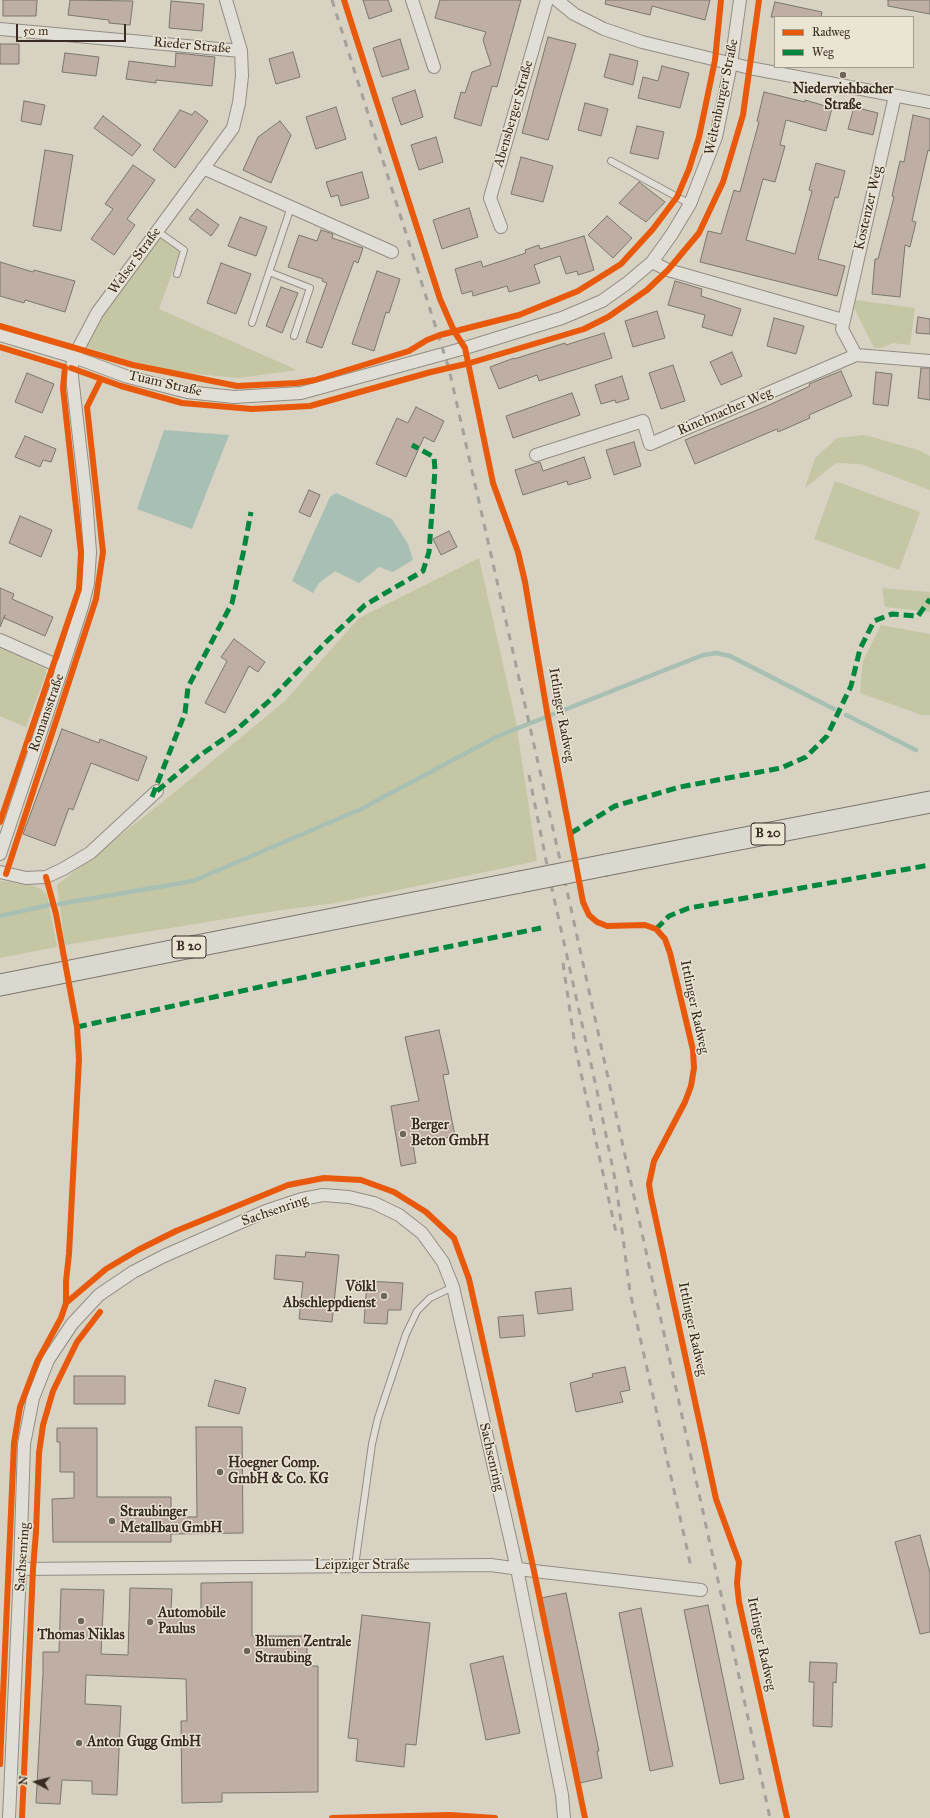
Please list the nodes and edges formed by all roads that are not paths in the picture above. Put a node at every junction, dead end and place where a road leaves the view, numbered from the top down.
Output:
1 (226, 0) edge
2 (412, 0) edge
3 (547, 0) edge
4 (557, 0) edge
5 (740, 0) edge
6 (0, 29) edge
7 (241, 51) junction
8 (731, 64) junction
9 (434, 67) dead end
10 (895, 96) junction
11 (930, 102) edge
12 (611, 161) dead end
13 (203, 168) junction
14 (690, 204) junction
15 (291, 207) junction
16 (501, 227) dead end
17 (157, 231) junction
18 (392, 252) dead end
19 (652, 262) junction
20 (269, 272) junction
21 (177, 274) dead end
22 (843, 320) junction
23 (252, 323) dead end
24 (0, 335) edge
25 (294, 336) dead end
26 (445, 354) joint
27 (856, 355) junction
28 (74, 357) junction
29 (930, 361) edge
30 (536, 455) dead end
31 (0, 640) edge
32 (62, 669) junction
33 (157, 792) dead end
34 (930, 802) edge
35 (0, 854) edge
36 (0, 872) edge
37 (0, 970) edge
38 (41, 976) junction
39 (0, 985) edge
40 (453, 1287) junction
41 (354, 1566) junction
42 (20, 1569) junction
43 (517, 1569) junction
44 (701, 1590) dead end
45 (9, 1818) edge
46 (564, 1818) edge

1 - 7 street, Welser Straße
2 - 9 street
3 - 16 street, Abensberger Straße
4 - 8 street
5 - 8 street, Weltenburger Straße
6 - 7 street, Rieder Straße
7 - 13 street, Welser Straße
8 - 10 street
8 - 14 street, Weltenburger Straße
10 - 11 street
10 - 22 street, Kostenzer Weg
12 - 14 lane
13 - 15 street
13 - 17 street, Welser Straße
14 - 19 street, Weltenburger Straße
15 - 18 street
15 - 20 lane
17 - 21 lane
17 - 28 street, Welser Straße
19 - 22 street
19 - 26 street, Weltenburger Straße
20 - 23 lane
20 - 25 lane
22 - 27 street, Kostenzer Weg
24 - 28 street, Tuam Straße
26 - 28 street, Tuam Straße
27 - 29 street, Rinchnacher Weg
27 - 30 street, Rinchnacher Weg
28 - 32 street, Romansstraße
31 - 32 street
32 - 35 street, Romansstraße
33 - 36 street
34 - 38 highway, B 20, bridge
37 - 38 highway
38 - 39 highway, B 20
40 - 41 lane
40 - 42 street, Sachsenring
40 - 43 street, Sachsenring
41 - 42 street, Leipziger Straße
41 - 43 street, Leipziger Straße
42 - 45 street, Sachsenring
43 - 44 street, Leipziger Straße
43 - 46 street, Sachsenring

